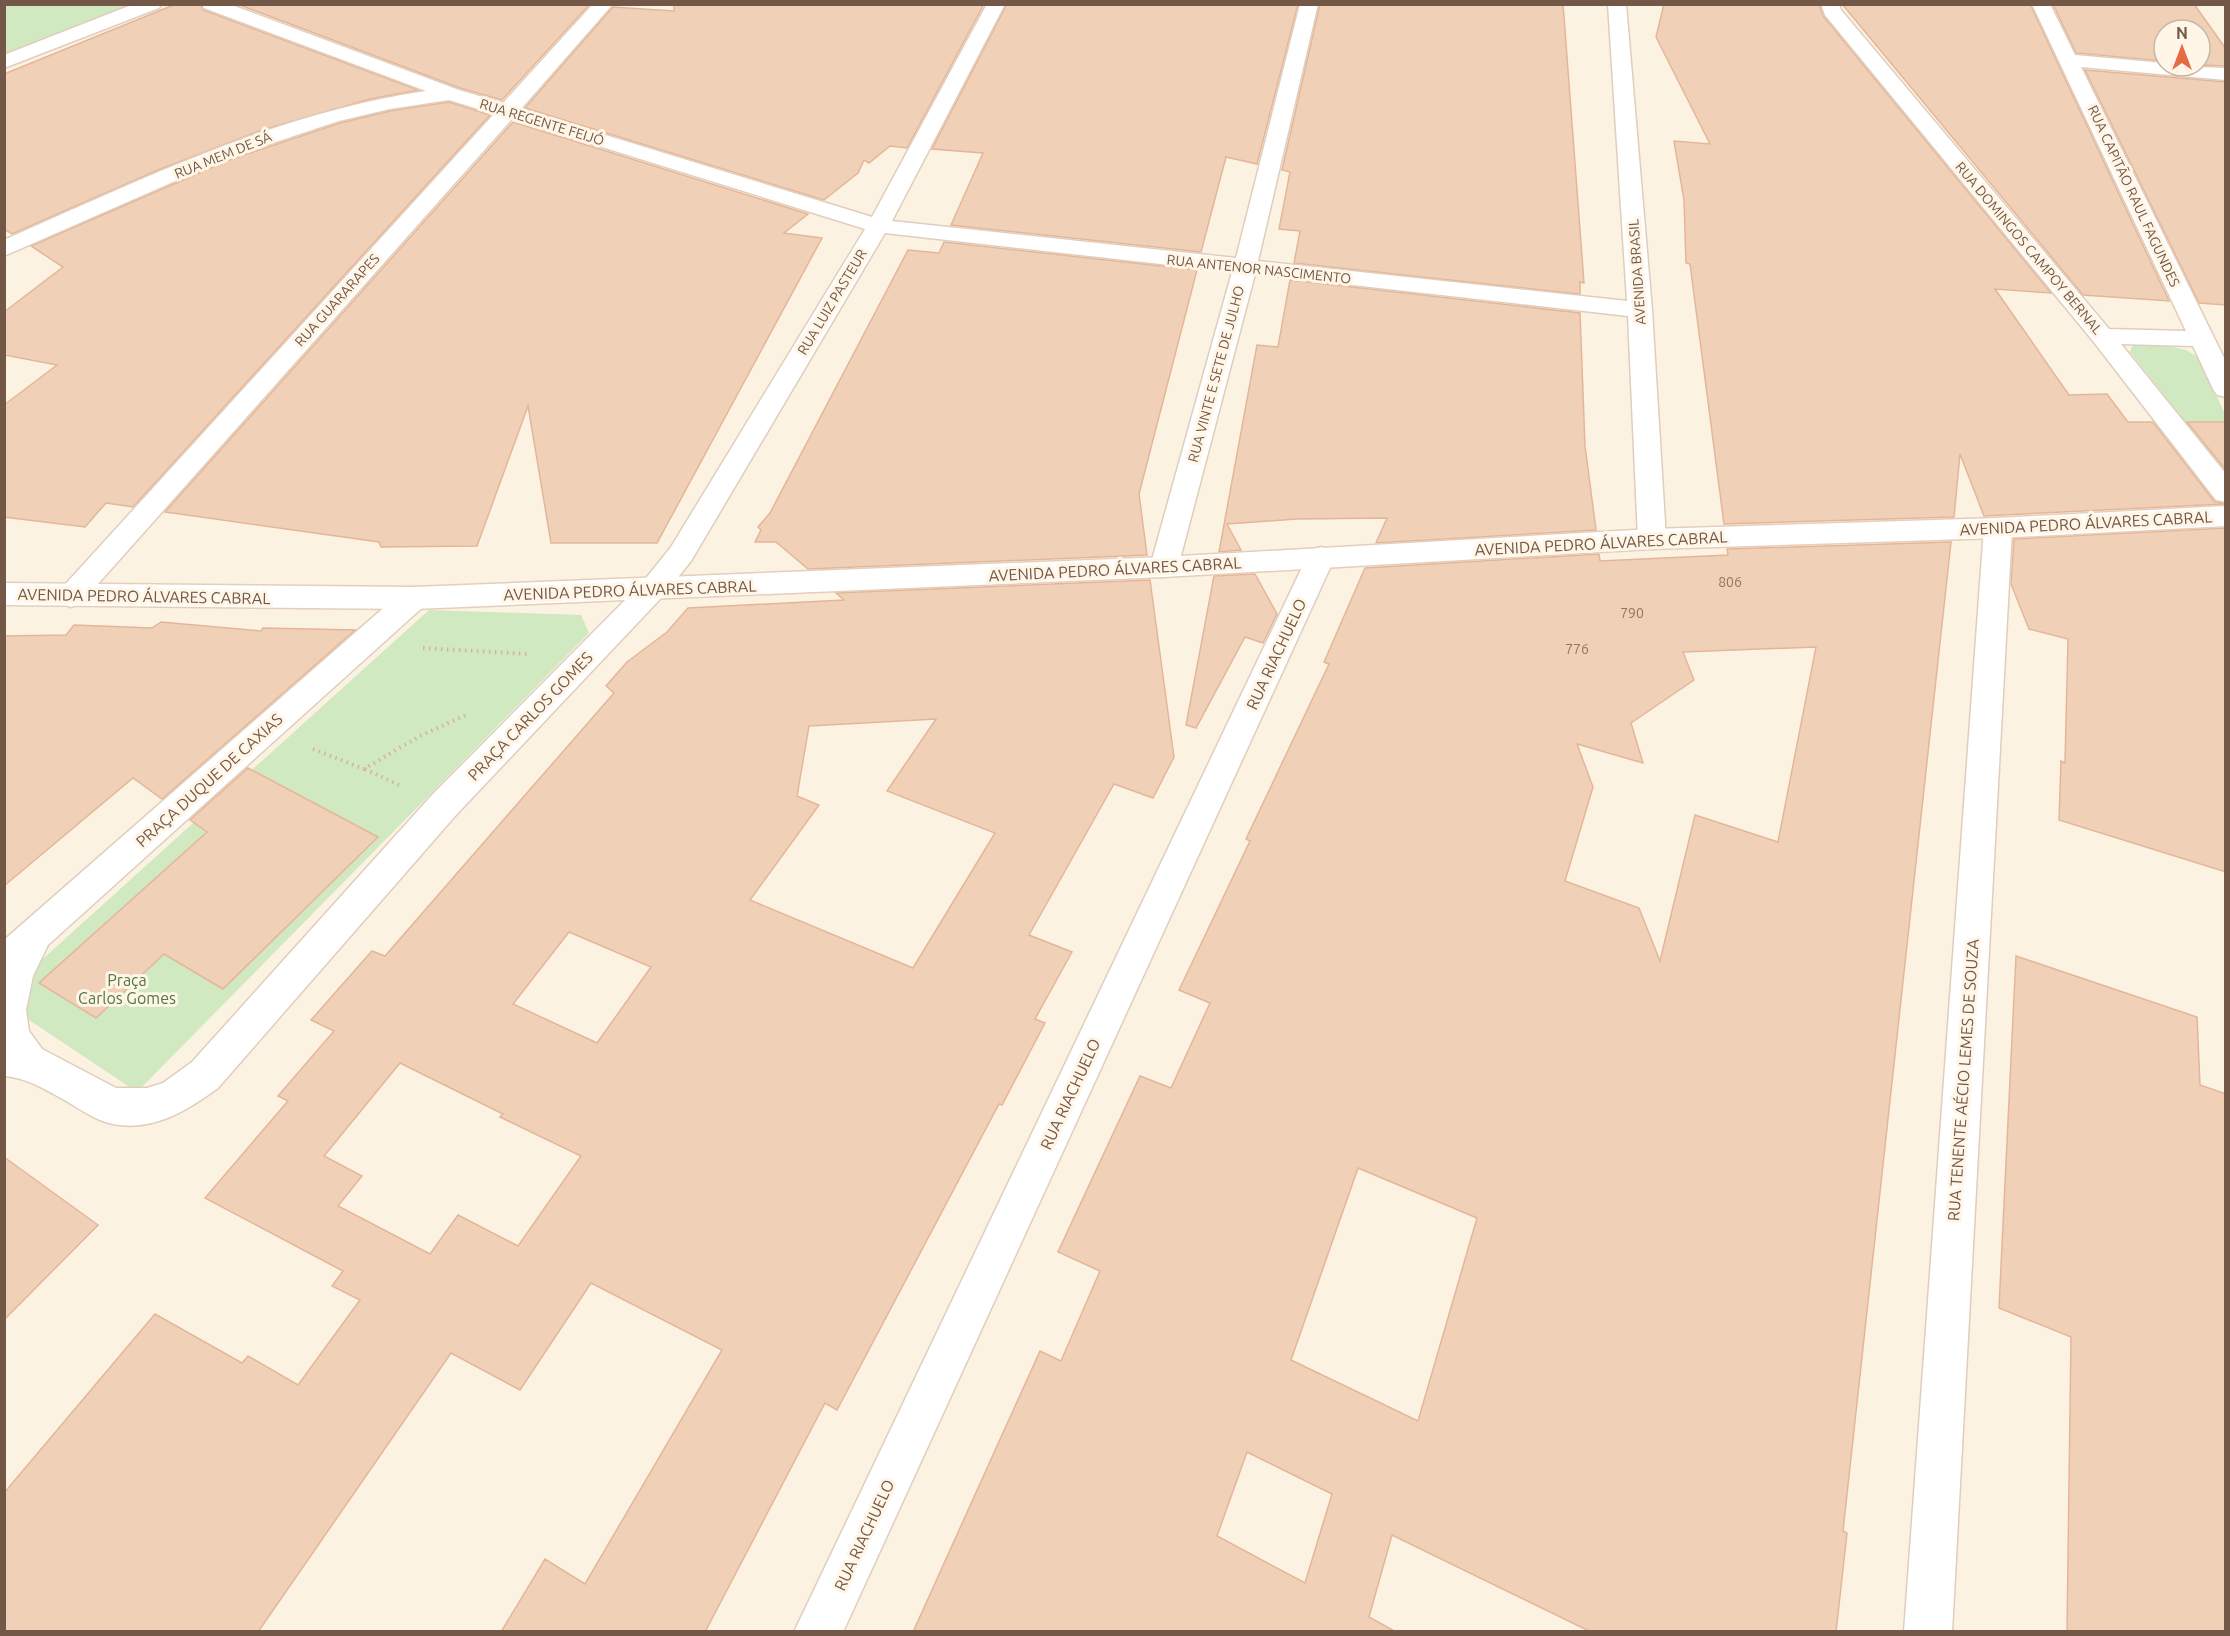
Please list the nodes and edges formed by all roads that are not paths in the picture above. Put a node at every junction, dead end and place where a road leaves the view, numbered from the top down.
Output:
1 (152, 4) edge
2 (211, 4) edge
3 (604, 4) edge
4 (996, 4) edge
5 (1309, 4) edge
6 (1617, 4) edge
7 (1830, 4) edge
8 (2041, 4) edge
9 (2069, 60) junction
10 (4, 62) edge
11 (2226, 74) edge
12 (452, 93) junction
13 (506, 111) junction
14 (878, 226) junction
15 (4, 249) edge
16 (1245, 267) junction
17 (1640, 310) junction
18 (2102, 336) junction
19 (2202, 339) junction
20 (2226, 389) edge
21 (2226, 493) edge
22 (2226, 516) edge
23 (1998, 528) junction
24 (1652, 539) junction
25 (1321, 557) junction
26 (1164, 567) junction
27 (653, 589) junction
28 (4, 594) edge
29 (71, 596) junction
30 (414, 598) junction
31 (40, 931) junction
32 (4, 963) edge
33 (17, 1060) edge
34 (819, 1632) edge
35 (1928, 1632) edge

1 - 10 street
2 - 12 street, RUA REGENTE FEIJÓ
3 - 13 street, RUA GUARARAPES
4 - 14 street, RUA LUIZ PASTEUR
5 - 16 street, RUA VINTE E SETE DE JULHO
6 - 17 street, AVENIDA BRASIL
7 - 18 street, RUA DOMINGOS CAMPOY BERNAL
8 - 9 street, RUA CAPITÃO RAUL FAGUNDES
9 - 11 street
9 - 19 street, RUA CAPITÃO RAUL FAGUNDES
12 - 13 street, RUA REGENTE FEIJÓ
12 - 15 street, RUA MEM DE SÁ
13 - 14 street, RUA REGENTE FEIJÓ
13 - 29 street, RUA GUARARAPES
14 - 16 street, RUA ANTENOR NASCIMENTO
14 - 27 street, RUA LUIZ PASTEUR
16 - 17 street, RUA ANTENOR NASCIMENTO
16 - 26 street, RUA VINTE E SETE DE JULHO
17 - 24 street, AVENIDA BRASIL
18 - 19 street
18 - 21 street, RUA DOMINGOS CAMPOY BERNAL
19 - 20 street, RUA CAPITÃO RAUL FAGUNDES
22 - 23 street, AVENIDA PEDRO ÁLVARES CABRAL
23 - 24 street, AVENIDA PEDRO ÁLVARES CABRAL
23 - 35 street, RUA TENENTE AÉCIO LEMES DE SOUZA
24 - 25 street, AVENIDA PEDRO ÁLVARES CABRAL
25 - 26 street, AVENIDA PEDRO ÁLVARES CABRAL
25 - 34 street, RUA RIACHUELO
26 - 27 street, AVENIDA PEDRO ÁLVARES CABRAL
27 - 30 street, AVENIDA PEDRO ÁLVARES CABRAL
27 - 33 street, PRAÇA CARLOS GOMES
28 - 29 street, AVENIDA PEDRO ÁLVARES CABRAL
29 - 30 street, AVENIDA PEDRO ÁLVARES CABRAL
30 - 31 street, PRAÇA DUQUE DE CAXIAS
31 - 32 street, PRAÇA DUQUE DE CAXIAS
31 - 33 street, PRAÇA CARLOS GOMES

